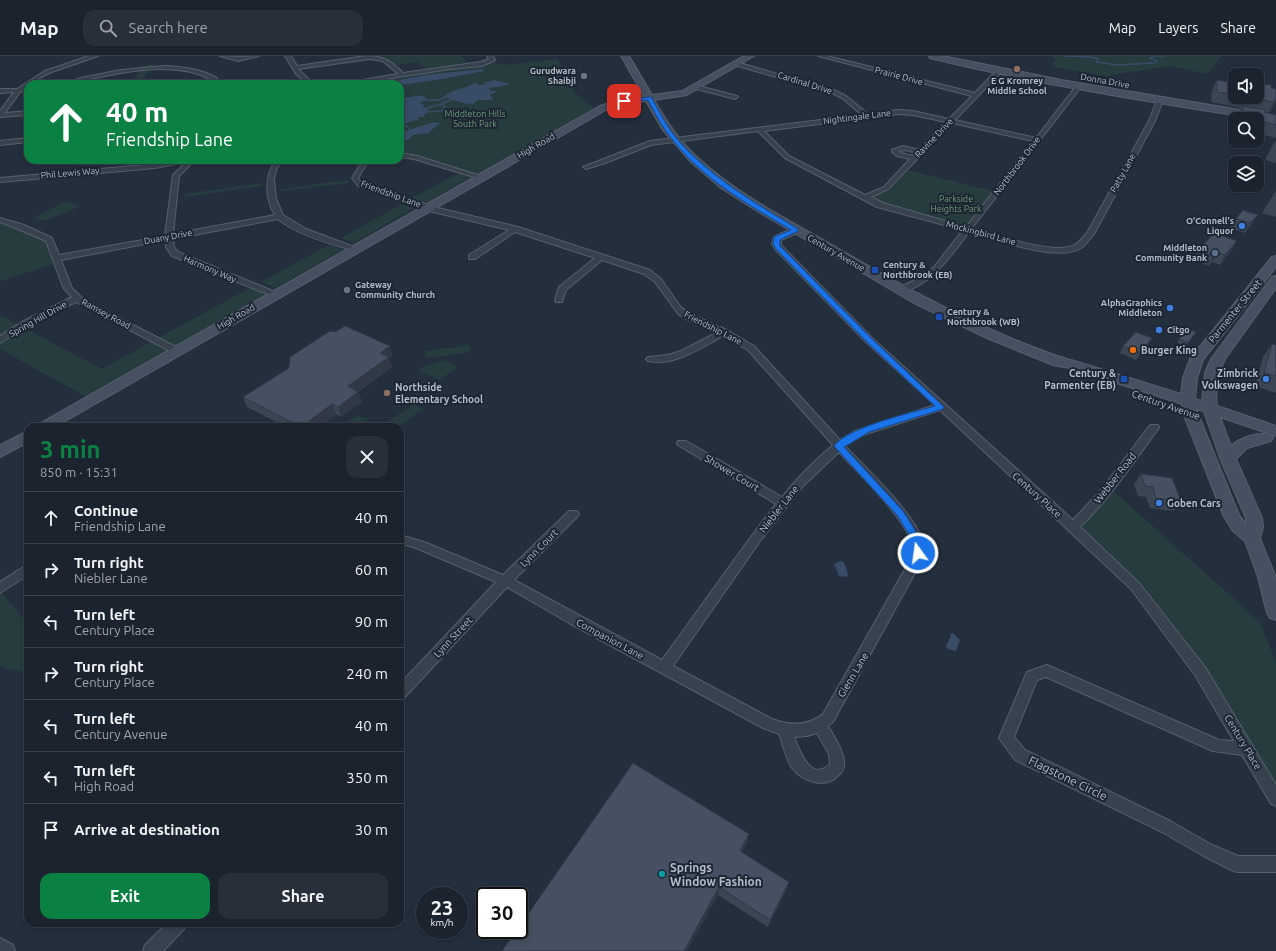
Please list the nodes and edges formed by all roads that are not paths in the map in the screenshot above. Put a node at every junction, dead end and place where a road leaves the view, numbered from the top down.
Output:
1 (95, 56) edge
2 (223, 56) edge
3 (256, 56) edge
4 (288, 56) edge
5 (490, 56) edge
6 (625, 56) edge
7 (750, 56) edge
8 (821, 56) edge
9 (933, 56) edge
10 (736, 64) junction
11 (295, 68) junction
12 (999, 71) junction
13 (402, 75) junction
14 (33, 80) edge
15 (79, 80) edge
16 (215, 80) edge
17 (306, 80) edge
18 (369, 80) edge
19 (1079, 86) junction
20 (24, 87) edge
21 (695, 87) junction
22 (20, 90) junction
23 (24, 90) edge
24 (0, 91) edge
25 (976, 95) junction
26 (735, 97) dead end
27 (649, 98) junction
28 (1160, 100) junction
29 (24, 113) edge
30 (0, 115) edge
31 (867, 116) junction
32 (1276, 119) edge
33 (950, 121) junction
34 (759, 129) junction
35 (24, 140) edge
36 (675, 140) junction
37 (1037, 140) junction
38 (0, 143) edge
39 (24, 147) edge
40 (0, 150) edge
41 (920, 152) junction
42 (404, 156) edge
43 (914, 158) junction
44 (166, 164) edge
45 (187, 164) edge
46 (277, 164) edge
47 (364, 164) edge
48 (155, 166) junction
49 (586, 167) dead end
50 (176, 174) junction
51 (481, 177) junction
52 (0, 180) edge
53 (864, 197) junction
54 (433, 209) junction
55 (279, 217) junction
56 (0, 220) edge
57 (515, 229) junction
58 (968, 229) junction
59 (796, 230) junction
60 (169, 237) junction
61 (1082, 243) joint
62 (356, 249) junction
63 (472, 257) dead end
64 (601, 257) junction
65 (56, 258) junction
66 (1276, 258) edge
67 (1276, 280) edge
68 (900, 291) junction
69 (275, 295) junction
70 (77, 298) junction
71 (559, 300) dead end
72 (724, 332) junction
73 (0, 340) edge
74 (177, 350) junction
75 (651, 358) dead end
76 (940, 407) junction
77 (1189, 407) junction
78 (1212, 415) junction
79 (51, 423) edge
80 (1154, 427) dead end
81 (1273, 437) edge
82 (24, 438) edge
83 (682, 442) dead end
84 (839, 446) junction
85 (0, 452) edge
86 (1228, 458) junction
87 (783, 504) junction
88 (896, 509) joint
89 (573, 514) dead end
90 (1073, 527) junction
91 (1252, 538) junction
92 (404, 540) edge
93 (24, 572) edge
94 (506, 581) junction
95 (0, 588) edge
96 (1276, 613) edge
97 (664, 668) junction
98 (404, 689) edge
99 (820, 726) junction
100 (784, 730) junction
101 (1247, 749) junction
102 (1276, 799) edge
103 (1276, 864) edge
104 (174, 927) edge
105 (0, 946) edge
106 (7, 951) edge
107 (151, 951) edge

1 - 14 street
2 - 3 street
4 - 11 street
5 - 13 street
6 - 27 street, Century Avenue
7 - 10 street, High Road
8 - 25 street, Prairie Drive
9 - 12 street, Donna Drive
10 - 21 street, High Road
10 - 31 street, Cardinal Drive
11 - 13 street
11 - 17 street
12 - 19 street, Donna Drive
12 - 25 street, Ravine Drive
13 - 18 street
15 - 16 street
19 - 28 street, Donna Drive
19 - 37 street, Northbrook Drive
20 - 22 street
21 - 26 street
21 - 27 street, High Road
22 - 23 street
22 - 24 street
22 - 30 street
25 - 33 street, Ravine Drive
27 - 36 street, Century Avenue
27 - 51 street, High Road
28 - 32 street, Donna Drive
28 - 61 street, Patty Lane
29 - 30 street
31 - 33 street, Nightingale Lane
31 - 34 street, Nightingale Lane
33 - 37 street, Nightingale Lane
33 - 41 street, Ravine Drive
34 - 36 street, Nightingale Lane
34 - 53 street, Mockingbird Lane
35 - 38 street
36 - 49 street, Nightingale Lane
36 - 59 street, Century Avenue
37 - 58 street, Northbrook Drive
39 - 40 street
41 - 43 street, Ravine Drive
41 - 43 street
42 - 51 street
43 - 53 street, Ravine Drive
44 - 48 street, Phil Lewis Way
45 - 50 street
46 - 55 street
47 - 54 street, Friendship Lane
48 - 50 street
48 - 52 street, Phil Lewis Way
50 - 60 street
51 - 54 street, High Road
53 - 58 street, Mockingbird Lane
54 - 57 street, Friendship Lane
54 - 62 street, High Road
55 - 60 street, Duany Drive
55 - 62 street
56 - 65 street, Ramsey Road
57 - 63 street
57 - 64 street, Friendship Lane
58 - 61 street, Mockingbird Lane
58 - 68 street, Northbrook Drive
59 - 68 street, Century Avenue
59 - 76 street, Century Place
60 - 65 street, Duany Drive
60 - 69 street, Harmony Way
62 - 69 street, High Road
64 - 71 street
64 - 72 street, Friendship Lane
65 - 70 street, Ramsey Road
66 - 77 street, Parmenter Street
67 - 78 street, Parmenter Street
68 - 77 street, Century Avenue
69 - 74 street, High Road
70 - 73 street, Spring Hill Drive
70 - 74 street, Ramsey Road
72 - 75 street
72 - 84 street, Friendship Lane
74 - 79 street, High Road
76 - 84 street, Niebler Lane
76 - 90 street, Century Place
77 - 78 street, Century Avenue
77 - 91 street, Parmenter Street
78 - 81 street, Century Avenue
78 - 86 street, Parmenter Street
80 - 90 street, Webber Road
81 - 86 street
82 - 85 street
83 - 87 street, Shower Court
84 - 87 street, Niebler Lane
84 - 88 street, Friendship Lane
86 - 91 street, Parmenter Street
87 - 97 street, Niebler Lane
88 - 99 street, Glenn Lane
89 - 94 street, Lynn Court
90 - 101 street, Century Place
91 - 96 street, Parmenter Street
92 - 94 street, Companion Lane
93 - 95 street
94 - 97 street, Companion Lane
94 - 98 street, Lynn Street
97 - 100 street, Companion Lane
99 - 100 street, Companion Lane
99 - 100 street
101 - 102 street, Century Place
101 - 103 street, Flagstone Circle
104 - 107 street
105 - 106 street

